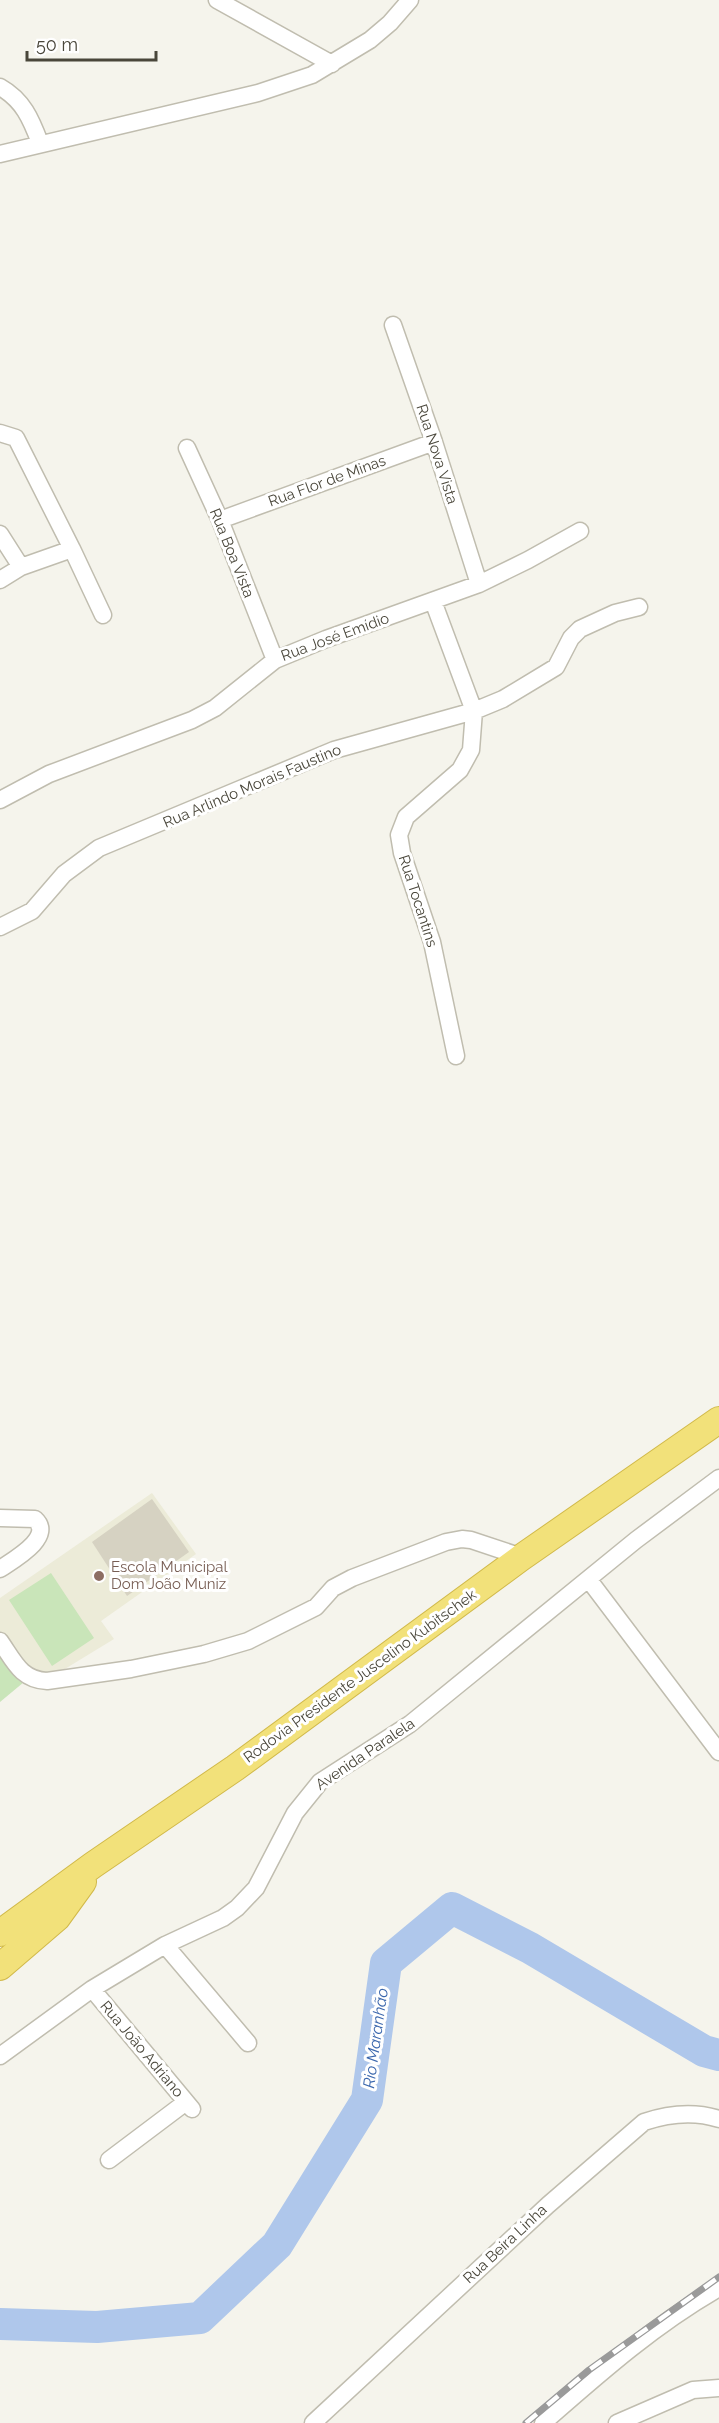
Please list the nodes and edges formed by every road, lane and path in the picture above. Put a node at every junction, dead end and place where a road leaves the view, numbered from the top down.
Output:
1 (217, 0) edge
2 (410, 0) edge
3 (332, 64) junction
4 (0, 87) edge
5 (40, 143) junction
6 (0, 154) edge
7 (393, 325) dead end
8 (0, 434) edge
9 (434, 442) junction
10 (187, 448) dead end
11 (219, 520) junction
12 (580, 531) dead end
13 (0, 534) edge
14 (72, 549) junction
15 (21, 567) junction
16 (0, 580) edge
17 (479, 584) junction
18 (433, 602) junction
19 (639, 607) dead end
20 (103, 615) dead end
21 (274, 660) junction
22 (474, 711) junction
23 (0, 800) edge
24 (0, 927) edge
25 (456, 1056) dead end
26 (719, 1420) edge
27 (719, 1478) edge
28 (0, 1518) edge
29 (522, 1557) junction
30 (0, 1569) edge
31 (589, 1580) junction
32 (0, 1641) edge
33 (719, 1752) edge
34 (93, 1865) junction
35 (0, 1933) edge
36 (165, 1945) junction
37 (0, 1967) edge
38 (92, 1989) junction
39 (248, 2043) dead end
40 (0, 2056) edge
41 (719, 2119) edge
42 (109, 2160) dead end
43 (719, 2288) edge
44 (719, 2388) edge
45 (313, 2423) edge
46 (543, 2423) edge
47 (617, 2423) edge

1 - 3 street
2 - 3 street
3 - 5 street
4 - 5 street
5 - 6 street
7 - 9 street, Rua Nova Vista
8 - 14 street
9 - 11 street, Rua Flor de Minas
9 - 17 street, Rua Nova Vista
10 - 11 street, Rua Boa Vista
11 - 21 street, Rua Boa Vista
12 - 17 street, Rua José Emídio
13 - 15 street
14 - 15 street
14 - 20 street
15 - 16 street
17 - 18 street, Rua José Emídio
18 - 21 street, Rua José Emídio
18 - 22 street, Rua Tocantins
19 - 22 street, Rua Arlindo Morais Faustino
21 - 23 street, Rua José Emídio
22 - 24 street, Rua Arlindo Morais Faustino
22 - 25 street, Rua Tocantins
26 - 29 highway, Rodovia Presidente Juscelino Kubitschek
27 - 31 street, Avenida Paralela
28 - 30 street
29 - 32 street
29 - 34 highway, Rodovia Presidente Juscelino Kubitschek
31 - 33 street
31 - 36 street, Avenida Paralela
34 - 35 highway, Rodovia Presidente Juscelino Kubitschek
34 - 37 highway
36 - 38 street, Avenida Paralela
36 - 39 street
38 - 40 street, Avenida Paralela
38 - 42 street, Rua João Adriano
41 - 45 street, Rua Beira Linha
43 - 46 street
44 - 47 street

